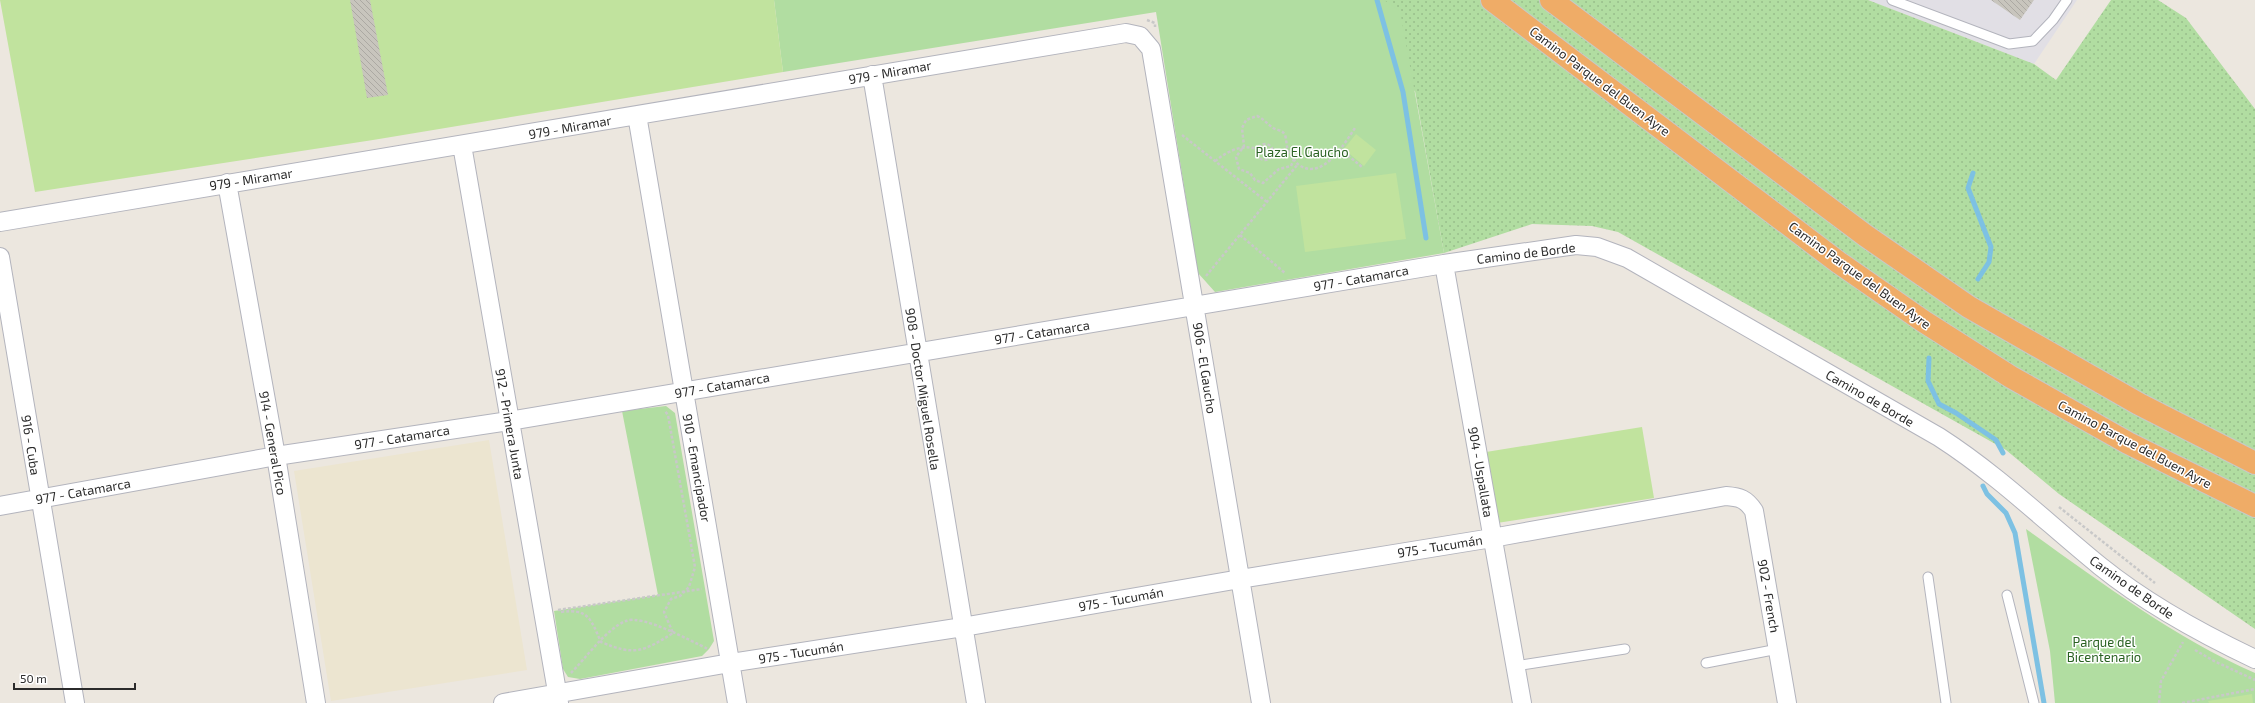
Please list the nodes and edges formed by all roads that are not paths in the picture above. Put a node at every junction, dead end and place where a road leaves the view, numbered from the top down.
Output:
1 (1492, 0) edge
2 (1551, 0) edge
3 (1892, 0) edge
4 (2066, 0) edge
5 (1140, 36) joint
6 (872, 75) junction
7 (637, 115) junction
8 (462, 146) junction
9 (227, 183) junction
10 (0, 222) edge
11 (0, 257) edge
12 (1444, 264) junction
13 (1195, 307) junction
14 (917, 352) junction
15 (683, 392) junction
16 (509, 421) junction
17 (276, 456) junction
18 (2255, 463) edge
19 (1739, 497) joint
20 (40, 499) junction
21 (0, 506) edge
22 (2255, 506) edge
23 (1492, 538) junction
24 (1928, 577) dead end
25 (1240, 578) junction
26 (2007, 595) dead end
27 (962, 627) junction
28 (1625, 649) dead end
29 (1778, 650) junction
30 (2255, 660) edge
31 (730, 662) junction
32 (1706, 662) dead end
33 (1515, 666) junction
34 (558, 698) edge
35 (75, 703) edge
36 (316, 703) edge
37 (503, 703) edge
38 (737, 703) edge
39 (976, 703) edge
40 (1261, 703) edge
41 (1522, 703) edge
42 (1787, 703) edge
43 (1946, 703) edge
44 (2034, 703) edge

1 - 22 highway, Camino Parque del Buen Ayre
2 - 18 highway
3 - 4 lane
5 - 6 street, 979 - Miramar
5 - 13 street, 906 - El Gaucho
6 - 7 street, 979 - Miramar
6 - 14 street, 908 - Doctor Miguel Rosella
7 - 8 street, 979 - Miramar
7 - 15 street, 910 - Emancipador
8 - 9 street, 979 - Miramar
8 - 16 street, 912 - Primera Junta
9 - 10 street, 979 - Miramar
9 - 17 street, 914 - General Pico
11 - 20 street, 916 - Cuba
12 - 13 street, 977 - Catamarca
12 - 23 street, 904 - Uspallata
12 - 30 street, Camino de Borde
13 - 14 street, 977 - Catamarca
13 - 25 street, 906 - El Gaucho
14 - 15 street, 977 - Catamarca
14 - 27 street, 908 - Doctor Miguel Rosella
15 - 16 street, 977 - Catamarca
15 - 31 street, 910 - Emancipador
16 - 17 street, 977 - Catamarca
16 - 34 street, 912 - Primera Junta
17 - 20 street, 977 - Catamarca
17 - 36 street, 914 - General Pico
19 - 23 street, 975 - Tucumán
19 - 29 street, 902 - French
20 - 21 street, 977 - Catamarca
20 - 35 street, 916 - Cuba
23 - 25 street, 975 - Tucumán
23 - 33 street, 904 - Uspallata
24 - 43 lane
25 - 27 street, 975 - Tucumán
25 - 40 street, 906 - El Gaucho
26 - 44 lane
27 - 31 street, 975 - Tucumán
27 - 39 street, 908 - Doctor Miguel Rosella
28 - 33 lane
29 - 32 lane
29 - 42 street, 902 - French
31 - 34 street, 975 - Tucumán
31 - 38 street, 910 - Emancipador
33 - 41 street, 904 - Uspallata
34 - 37 street, 975 - Tucumán

